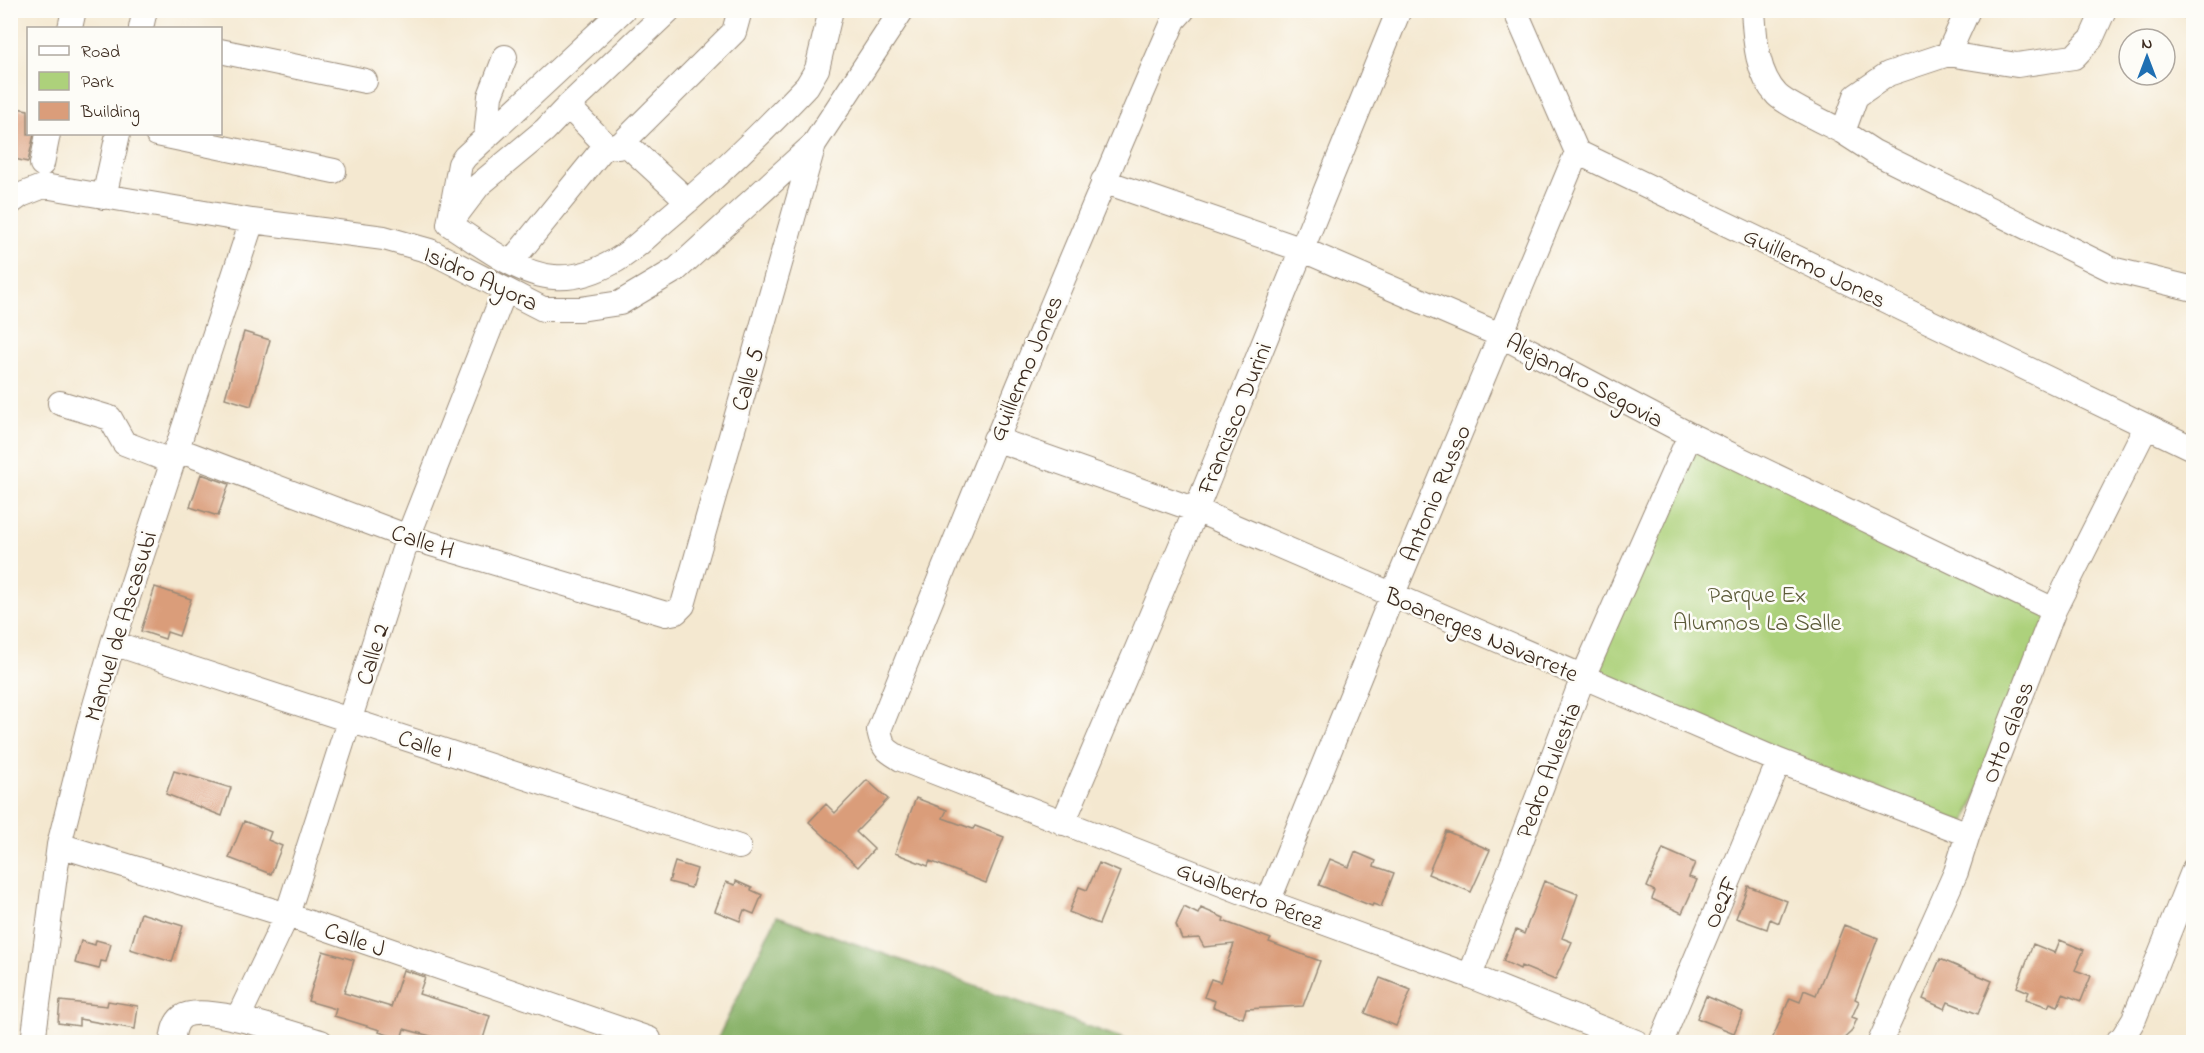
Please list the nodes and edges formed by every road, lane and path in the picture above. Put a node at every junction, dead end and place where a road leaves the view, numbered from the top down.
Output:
1 (74, 10) edge
2 (145, 10) edge
3 (623, 10) edge
4 (669, 10) edge
5 (740, 10) edge
6 (831, 10) edge
7 (902, 10) edge
8 (1183, 10) edge
9 (1399, 10) edge
10 (1515, 10) edge
11 (1753, 10) edge
12 (1968, 10) edge
13 (2104, 10) edge
14 (2167, 10) edge
15 (2193, 20) edge
16 (70, 27) edge
17 (141, 27) edge
18 (222, 51) edge
19 (1948, 54) junction
20 (504, 57) dead end
21 (364, 81) dead end
22 (568, 106) junction
23 (1843, 132) junction
24 (48, 135) edge
25 (118, 135) edge
26 (162, 135) edge
27 (486, 138) junction
28 (615, 143) junction
29 (814, 144) junction
30 (1577, 152) junction
31 (42, 165) dead end
32 (334, 171) dead end
33 (1103, 181) junction
34 (104, 197) junction
35 (688, 201) junction
36 (10, 203) edge
37 (252, 221) junction
38 (449, 225) junction
39 (1303, 250) junction
40 (430, 251) junction
41 (511, 262) junction
42 (2193, 289) edge
43 (504, 290) junction
44 (1500, 335) junction
45 (60, 403) dead end
46 (2146, 427) junction
47 (1690, 435) junction
48 (995, 439) junction
49 (2193, 449) edge
50 (174, 456) junction
51 (1196, 510) junction
52 (408, 537) junction
53 (1392, 596) junction
54 (2054, 610) junction
55 (676, 612) joint
56 (113, 643) junction
57 (1583, 677) junction
58 (351, 721) junction
59 (879, 730) joint
60 (1779, 761) junction
61 (1063, 823) junction
62 (1968, 834) junction
63 (59, 845) junction
64 (739, 847) dead end
65 (2193, 869) edge
66 (1268, 902) junction
67 (287, 915) junction
68 (1470, 976) junction
69 (238, 1018) junction
70 (649, 1040) dead end
71 (33, 1042) edge
72 (172, 1042) edge
73 (321, 1042) edge
74 (1636, 1042) edge
75 (1661, 1042) edge
76 (1880, 1042) edge
77 (2117, 1042) edge

1 - 16 street
2 - 17 street
3 - 27 street
4 - 22 street
5 - 28 street
6 - 35 street
7 - 29 street, Isidro Ayora
8 - 33 street, Guillermo Jones
9 - 39 street, Francisco Durini
10 - 30 street
11 - 23 street
12 - 19 street
13 - 19 street
14 - 15 path
18 - 21 street
19 - 23 street
20 - 27 street
22 - 28 street
22 - 38 street
23 - 42 street
24 - 31 street
25 - 34 street
26 - 32 street
27 - 38 street
28 - 35 street
28 - 41 street
29 - 43 street, Isidro Ayora
29 - 55 street, Calle 5
30 - 44 street, Antonio Russo
30 - 46 street, Guillermo Jones
33 - 39 street, Alejandro Segovia
33 - 48 street, Guillermo Jones
34 - 36 street, Isidro Ayora
34 - 37 street, Isidro Ayora
35 - 41 street
37 - 40 street, Isidro Ayora
37 - 50 street, Manuel de Ascasubi
38 - 40 street
38 - 41 street
39 - 44 street, Alejandro Segovia
39 - 51 street, Francisco Durini
40 - 43 street, Isidro Ayora
43 - 52 street, Calle 2
44 - 47 street, Alejandro Segovia
44 - 53 street, Antonio Russo
45 - 50 street, Calle H
46 - 49 street, Guillermo Jones
46 - 54 street, Otto Glass
47 - 54 street, Alejandro Segovia
47 - 57 street, Pedro Aulestia
48 - 51 street, Boanerges Navarrete
48 - 59 street, Guillermo Jones
50 - 52 street, Calle H
50 - 56 street, Manuel de Ascasubi
51 - 53 street, Boanerges Navarrete
51 - 61 street, Francisco Durini
52 - 55 street, Calle H
52 - 58 street, Calle 2
53 - 57 street, Boanerges Navarrete
53 - 66 street, Antonio Russo
54 - 62 street, Otto Glass
56 - 58 street, Calle I
56 - 63 street, Manuel de Ascasubi
57 - 60 street, Boanerges Navarrete
57 - 68 street, Pedro Aulestia
58 - 64 street, Calle I
58 - 67 street, Calle 2
59 - 61 street, Gualberto Pérez
60 - 62 street, Boanerges Navarrete
60 - 75 street, Oe2F
61 - 66 street, Gualberto Pérez
62 - 76 street, Otto Glass
63 - 67 street, Calle J
63 - 71 street, Manuel de Ascasubi
65 - 77 street
66 - 68 street, Gualberto Pérez
67 - 69 street, Calle 2
67 - 70 street, Calle J
68 - 74 street, Gualberto Pérez
69 - 72 street
69 - 73 street

